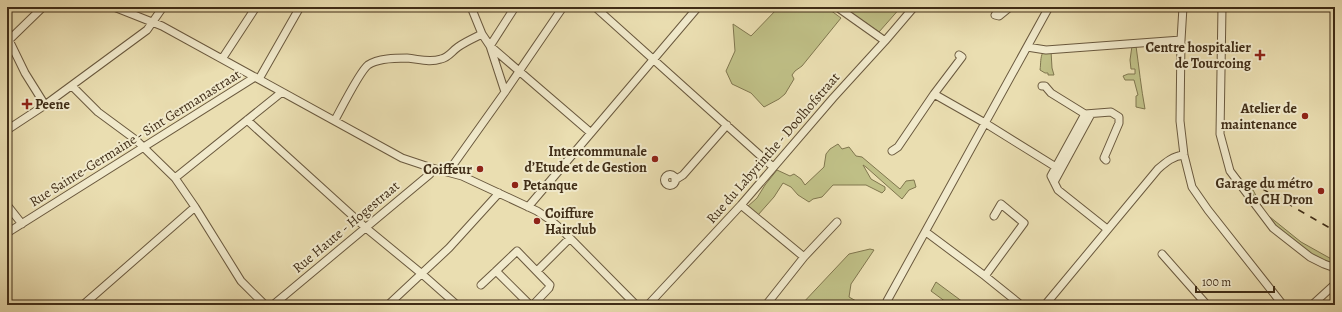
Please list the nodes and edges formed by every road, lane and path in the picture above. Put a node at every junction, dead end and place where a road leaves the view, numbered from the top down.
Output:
1 (43, 7) edge
2 (114, 7) edge
3 (162, 7) edge
4 (256, 7) edge
5 (300, 7) edge
6 (470, 7) edge
7 (515, 7) edge
8 (563, 7) edge
9 (595, 7) edge
10 (698, 7) edge
11 (837, 7) edge
12 (914, 7) edge
13 (1010, 7) edge
14 (1049, 7) edge
15 (1183, 7) edge
16 (1222, 7) edge
17 (995, 15) dead end
18 (153, 22) junction
19 (482, 34) junction
20 (8, 39) edge
21 (1181, 40) junction
22 (886, 41) junction
23 (490, 46) junction
24 (1027, 47) junction
25 (959, 55) dead end
26 (222, 59) junction
27 (654, 59) junction
28 (519, 72) junction
29 (257, 78) junction
30 (72, 86) junction
31 (1042, 86) dead end
32 (282, 92) junction
33 (506, 92) junction
34 (934, 94) junction
35 (45, 105) junction
36 (340, 112) junction
37 (322, 113) junction
38 (1088, 114) junction
39 (246, 120) junction
40 (335, 120) junction
41 (985, 123) junction
42 (727, 125) junction
43 (7, 130) edge
44 (591, 133) junction
45 (886, 146) dead end
46 (144, 148) junction
47 (1184, 154) junction
48 (1106, 160) dead end
49 (773, 167) junction
50 (432, 168) junction
51 (1057, 168) junction
52 (450, 172) junction
53 (175, 178) junction
54 (676, 180) dead end
55 (500, 194) junction
56 (741, 205) junction
57 (7, 206) edge
58 (195, 207) junction
59 (528, 207) junction
60 (994, 216) dead end
61 (837, 222) dead end
62 (22, 224) junction
63 (366, 228) junction
64 (1107, 229) junction
65 (926, 232) junction
66 (7, 233) edge
67 (570, 238) junction
68 (1162, 254) dead end
69 (804, 257) junction
70 (1335, 268) edge
71 (496, 271) junction
72 (537, 271) junction
73 (422, 274) junction
74 (985, 276) junction
75 (1335, 284) edge
76 (481, 285) dead end
77 (633, 304) edge
78 (767, 304) edge
79 (83, 305) edge
80 (265, 305) edge
81 (273, 305) edge
82 (388, 305) edge
83 (458, 305) edge
84 (532, 305) edge
85 (648, 305) edge
86 (886, 305) edge
87 (1021, 305) edge
88 (1044, 305) edge
89 (1207, 305) edge
90 (1283, 305) edge
91 (1312, 305) edge

1 - 20 street
2 - 18 street
3 - 18 street
4 - 26 street
5 - 29 street
6 - 19 street
7 - 23 street
8 - 28 street
9 - 27 street
10 - 27 street
11 - 22 street
12 - 22 street, Rue du Labyrinthe - Doolhofstraat
13 - 17 street
14 - 24 street
15 - 21 street
16 - 70 street
18 - 26 street
18 - 30 street
19 - 23 street
19 - 36 street
20 - 35 street
21 - 24 street
21 - 47 street
22 - 49 street, Rue du Labyrinthe - Doolhofstraat
23 - 28 street
23 - 33 street
24 - 41 street
25 - 34 street
26 - 29 street
27 - 42 street
27 - 44 street
28 - 33 street
28 - 44 street
29 - 32 street
29 - 46 street, Rue Sainte-Germaine - Sint Germanastraat
30 - 35 street
30 - 46 street
31 - 38 street
32 - 37 street
32 - 39 street
33 - 52 street
34 - 41 street
34 - 45 street
35 - 43 street
36 - 37 street
36 - 40 street
37 - 40 street
38 - 48 street
38 - 51 street
39 - 53 street
39 - 63 street
40 - 50 street
41 - 51 street
41 - 65 street
42 - 49 street
42 - 54 street
44 - 59 street
46 - 53 street
46 - 62 street, Rue Sainte-Germaine - Sint Germanastraat
47 - 64 street
47 - 90 street
49 - 56 street, Rue du Labyrinthe - Doolhofstraat
50 - 52 street
50 - 63 street, Rue Haute - Hogestraat
51 - 64 street
52 - 55 street
53 - 58 street
55 - 59 street
55 - 73 street
56 - 69 street
56 - 85 street, Rue du Labyrinthe - Doolhofstraat
57 - 62 street
58 - 79 street
58 - 80 street
59 - 67 street
60 - 74 street
61 - 69 street
62 - 66 street, Rue Sainte-Germaine - Sint Germanastraat
63 - 73 street
63 - 81 street, Rue Haute - Hogestraat
64 - 88 street
65 - 74 street
65 - 86 street
67 - 72 street
67 - 77 street
68 - 89 street
69 - 78 street
71 - 72 street
71 - 76 street
71 - 84 street
72 - 84 street
73 - 82 street
73 - 83 street
74 - 87 street
75 - 91 street

